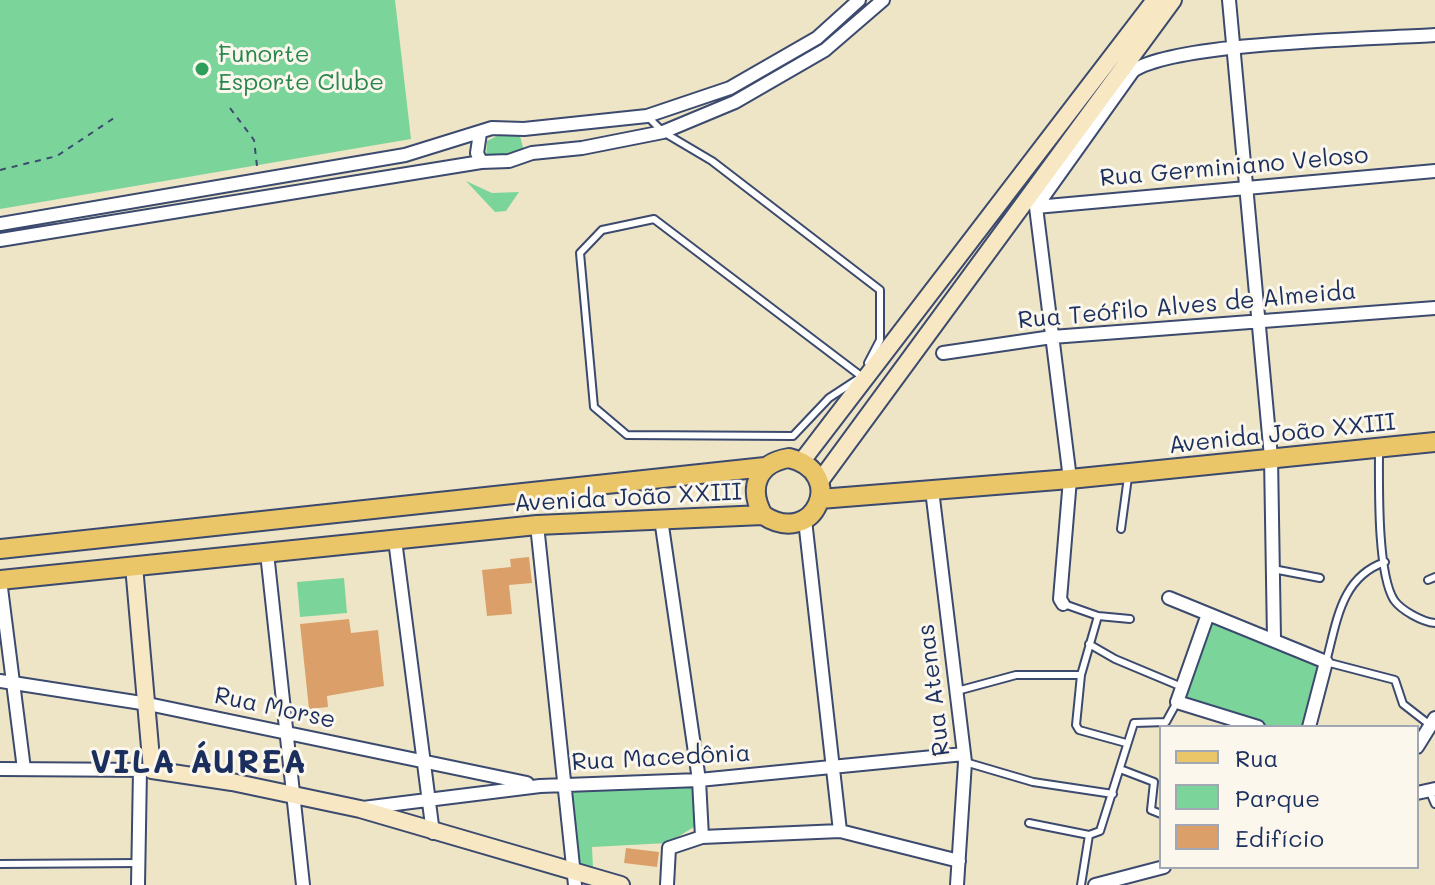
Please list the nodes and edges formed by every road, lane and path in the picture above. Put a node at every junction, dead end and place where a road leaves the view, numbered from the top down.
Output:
1 (859, 0) edge
2 (883, 0) edge
3 (1155, 0) edge
4 (1173, 0) edge
5 (1229, 0) edge
6 (1435, 35) edge
7 (817, 38) junction
8 (1232, 49) junction
9 (825, 50) junction
10 (230, 108) dead end
11 (117, 116) dead end
12 (647, 116) junction
13 (524, 129) junction
14 (663, 132) junction
15 (480, 133) junction
16 (532, 153) junction
17 (481, 162) junction
18 (258, 169) dead end
19 (0, 170) edge
20 (1435, 171) edge
21 (236, 185) junction
22 (1244, 186) junction
23 (239, 200) junction
24 (1036, 207) junction
25 (0, 224) edge
26 (0, 240) edge
27 (1435, 308) edge
28 (1259, 322) junction
29 (1052, 337) junction
30 (943, 353) dead end
31 (861, 376) junction
32 (1435, 442) edge
33 (1379, 448) junction
34 (1271, 457) junction
35 (802, 461) junction
36 (765, 467) junction
37 (1128, 473) junction
38 (1070, 479) junction
39 (820, 490) junction
40 (932, 490) junction
41 (763, 515) junction
42 (661, 519) junction
43 (805, 520) junction
44 (537, 525) junction
45 (1121, 529) dead end
46 (395, 540) junction
47 (0, 549) edge
48 (267, 553) junction
49 (1385, 562) junction
50 (134, 566) junction
51 (1273, 569) junction
52 (1320, 578) dead end
53 (0, 580) edge
54 (1169, 598) dead end
55 (1063, 604) joint
56 (1208, 614) junction
57 (1098, 616) junction
58 (1130, 619) dead end
59 (1435, 623) edge
60 (1274, 639) junction
61 (1089, 644) junction
62 (1326, 662) junction
63 (1081, 675) junction
64 (7, 682) edge
65 (1182, 687) junction
66 (957, 691) junction
67 (1177, 702) junction
68 (148, 704) junction
69 (1432, 722) edge
70 (1252, 725) edge
71 (1310, 725) edge
72 (288, 733) junction
73 (1126, 743) junction
74 (1419, 744) edge
75 (965, 758) junction
76 (427, 763) junction
77 (830, 768) junction
78 (0, 769) edge
79 (24, 769) junction
80 (1120, 769) junction
81 (146, 770) junction
82 (699, 780) junction
83 (540, 786) junction
84 (564, 787) junction
85 (1427, 791) edge
86 (292, 794) junction
87 (1113, 794) junction
88 (428, 800) junction
89 (1435, 804) edge
90 (360, 809) junction
91 (1159, 813) edge
92 (1029, 823) dead end
93 (840, 831) junction
94 (433, 833) junction
95 (1089, 835) junction
96 (702, 837) junction
97 (959, 861) junction
98 (140, 863) junction
99 (0, 864) edge
100 (1159, 868) edge
101 (574, 878) edge
102 (138, 885) edge
103 (303, 885) edge
104 (621, 885) edge
105 (667, 885) edge
106 (957, 885) edge
107 (1081, 885) edge
108 (1095, 885) edge

1 - 7 street
2 - 9 street
3 - 35 street
4 - 39 street
5 - 8 street
6 - 8 street
7 - 9 street
7 - 12 street
8 - 22 street
8 - 24 street
9 - 14 street
10 - 18 path
11 - 19 path
12 - 13 street
12 - 14 lane
13 - 15 street
13 - 16 street
14 - 16 street
14 - 31 lane
15 - 17 street
15 - 21 street
16 - 17 street
17 - 23 street
20 - 22 street, Rua Germiniano Veloso
21 - 23 street
21 - 25 street
22 - 24 street, Rua Germiniano Veloso
22 - 28 street
23 - 26 street
24 - 29 street
27 - 28 street, Rua Teófilo Alves de Almeida
28 - 29 street, Rua Teófilo Alves de Almeida
28 - 34 street
29 - 30 street, Rua Teófilo Alves de Almeida
29 - 38 street
31 - 31 lane
32 - 33 main road, Avenida João XXIII
33 - 34 main road, Avenida João XXIII
33 - 49 lane
34 - 37 main road, Avenida João XXIII
34 - 51 street
35 - 36 main road
35 - 39 main road
36 - 41 main road
36 - 47 main road, Avenida João XXIII
37 - 38 main road, Avenida João XXIII
37 - 45 lane
38 - 40 main road, Avenida João XXIII
38 - 55 street
39 - 40 main road, Avenida João XXIII
39 - 43 main road
40 - 66 street, Rua Atenas
41 - 42 main road, Avenida João XXIII
41 - 43 main road, Avenida João XXIII
42 - 44 main road, Avenida João XXIII
42 - 82 street
43 - 77 street
44 - 46 main road, Avenida João XXIII
44 - 84 street
46 - 48 main road, Avenida João XXIII
46 - 76 street
48 - 50 main road, Avenida João XXIII
48 - 72 street
49 - 59 lane
49 - 62 lane
50 - 53 main road, Avenida João XXIII
50 - 68 street
51 - 52 lane
51 - 60 street
53 - 64 street
54 - 56 street
55 - 57 lane
56 - 60 street
56 - 65 street
57 - 58 lane
57 - 61 lane
60 - 62 street
61 - 63 lane
61 - 65 lane
62 - 69 lane
62 - 71 street
63 - 66 lane
63 - 73 lane
64 - 68 street, Rua Morse
64 - 79 street
65 - 67 street
66 - 75 street, Rua Atenas
67 - 70 street
67 - 73 lane
68 - 72 street, Rua Morse
68 - 81 street
69 - 74 street
72 - 76 street, Rua Morse
72 - 86 street
73 - 80 lane
75 - 77 street, Rua Macedônia
75 - 87 lane
75 - 97 street, Rua Atenas
76 - 83 street, Rua Morse
76 - 88 street
77 - 82 street, Rua Macedônia
77 - 93 street
78 - 79 street
79 - 81 street
80 - 87 lane
80 - 91 lane
81 - 86 street
81 - 98 street
82 - 84 street, Rua Macedônia
82 - 96 street
83 - 84 street, Rua Macedônia
83 - 88 street, Rua Macedônia
84 - 101 street
85 - 89 lane
86 - 90 street
86 - 103 street
87 - 95 lane
88 - 90 street, Rua Macedônia
88 - 94 street
90 - 94 street
92 - 95 lane
93 - 96 street
93 - 97 street
94 - 101 street
95 - 107 lane
96 - 105 street
97 - 106 street, Rua Atenas
98 - 99 lane
98 - 102 street
100 - 108 street
101 - 104 street

